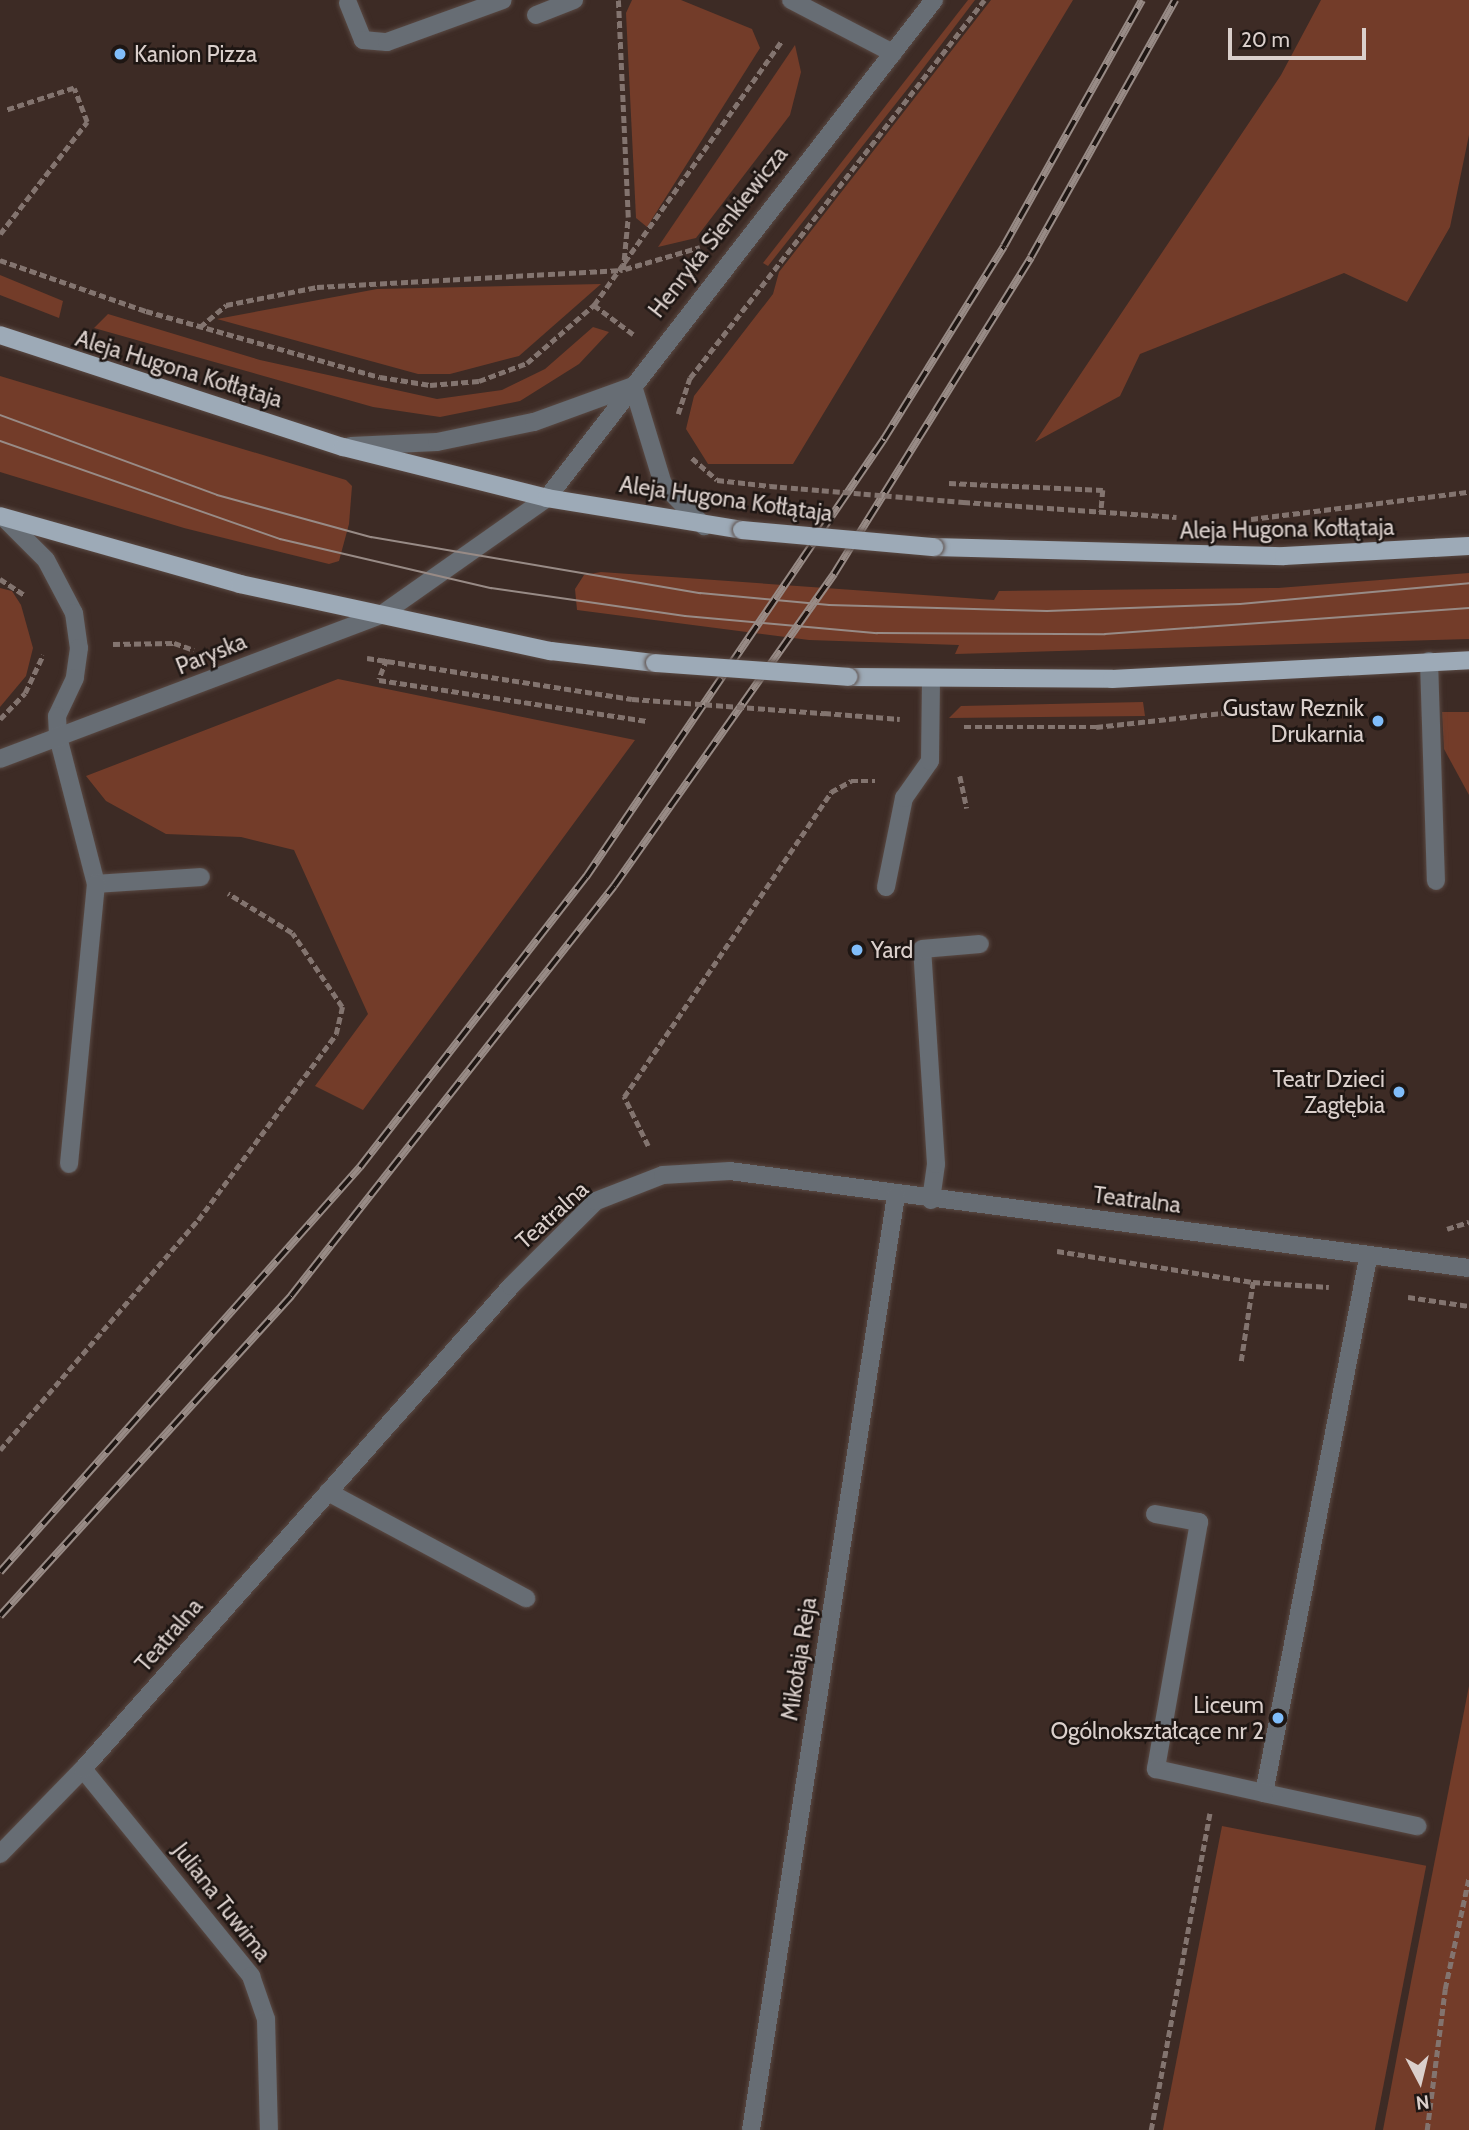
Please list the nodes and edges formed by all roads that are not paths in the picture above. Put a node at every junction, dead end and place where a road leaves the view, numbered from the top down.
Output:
1 (503, 0) edge
2 (574, 0) edge
3 (791, 0) edge
4 (934, 0) edge
5 (348, 3) dead end
6 (536, 15) dead end
7 (893, 52) junction
8 (0, 335) edge
9 (633, 386) junction
10 (343, 447) junction
11 (547, 498) junction
12 (2, 517) edge
13 (704, 526) junction
14 (1469, 546) edge
15 (381, 615) junction
16 (1469, 660) edge
17 (1429, 661) junction
18 (931, 681) junction
19 (58, 737) junction
20 (0, 759) edge
21 (201, 877) road end
22 (1436, 881) dead end
23 (96, 884) junction
24 (886, 887) dead end
25 (980, 944) dead end
26 (69, 1164) dead end
27 (896, 1196) junction
28 (931, 1200) junction
29 (1368, 1258) junction
30 (1469, 1268) edge
31 (328, 1492) junction
32 (1155, 1514) dead end
33 (526, 1598) dead end
34 (83, 1769) junction
35 (1264, 1793) junction
36 (1417, 1826) dead end
37 (0, 1854) edge
38 (269, 2130) edge
39 (751, 2130) edge

1 - 5 street
2 - 6 street
3 - 7 street
4 - 7 street, Henryka Sienkiewicza
7 - 9 street, Henryka Sienkiewicza
8 - 10 main road, Aleja Hugona Kołłątaja
9 - 10 street
9 - 11 street, Henryka Sienkiewicza
9 - 13 street
10 - 11 main road, Aleja Hugona Kołłątaja
11 - 13 main road, Aleja Hugona Kołłątaja
11 - 15 street, Paryska
12 - 15 main road
12 - 19 street
13 - 14 main road, Aleja Hugona Kołłątaja, bridge
15 - 18 main road, bridge
15 - 19 street, Paryska
16 - 17 main road
17 - 18 main road
17 - 22 street
18 - 24 street
19 - 20 street, Paryska
19 - 23 street
21 - 23 street
23 - 26 street
25 - 28 street
27 - 28 street, Teatralna
27 - 31 street, Teatralna
27 - 39 street, Mikołaja Reja
28 - 29 street, Teatralna
29 - 30 street, Teatralna
29 - 35 street
31 - 33 street
31 - 34 street, Teatralna
32 - 35 street
34 - 37 street, Teatralna
34 - 38 street, Juliana Tuwima
35 - 36 street

